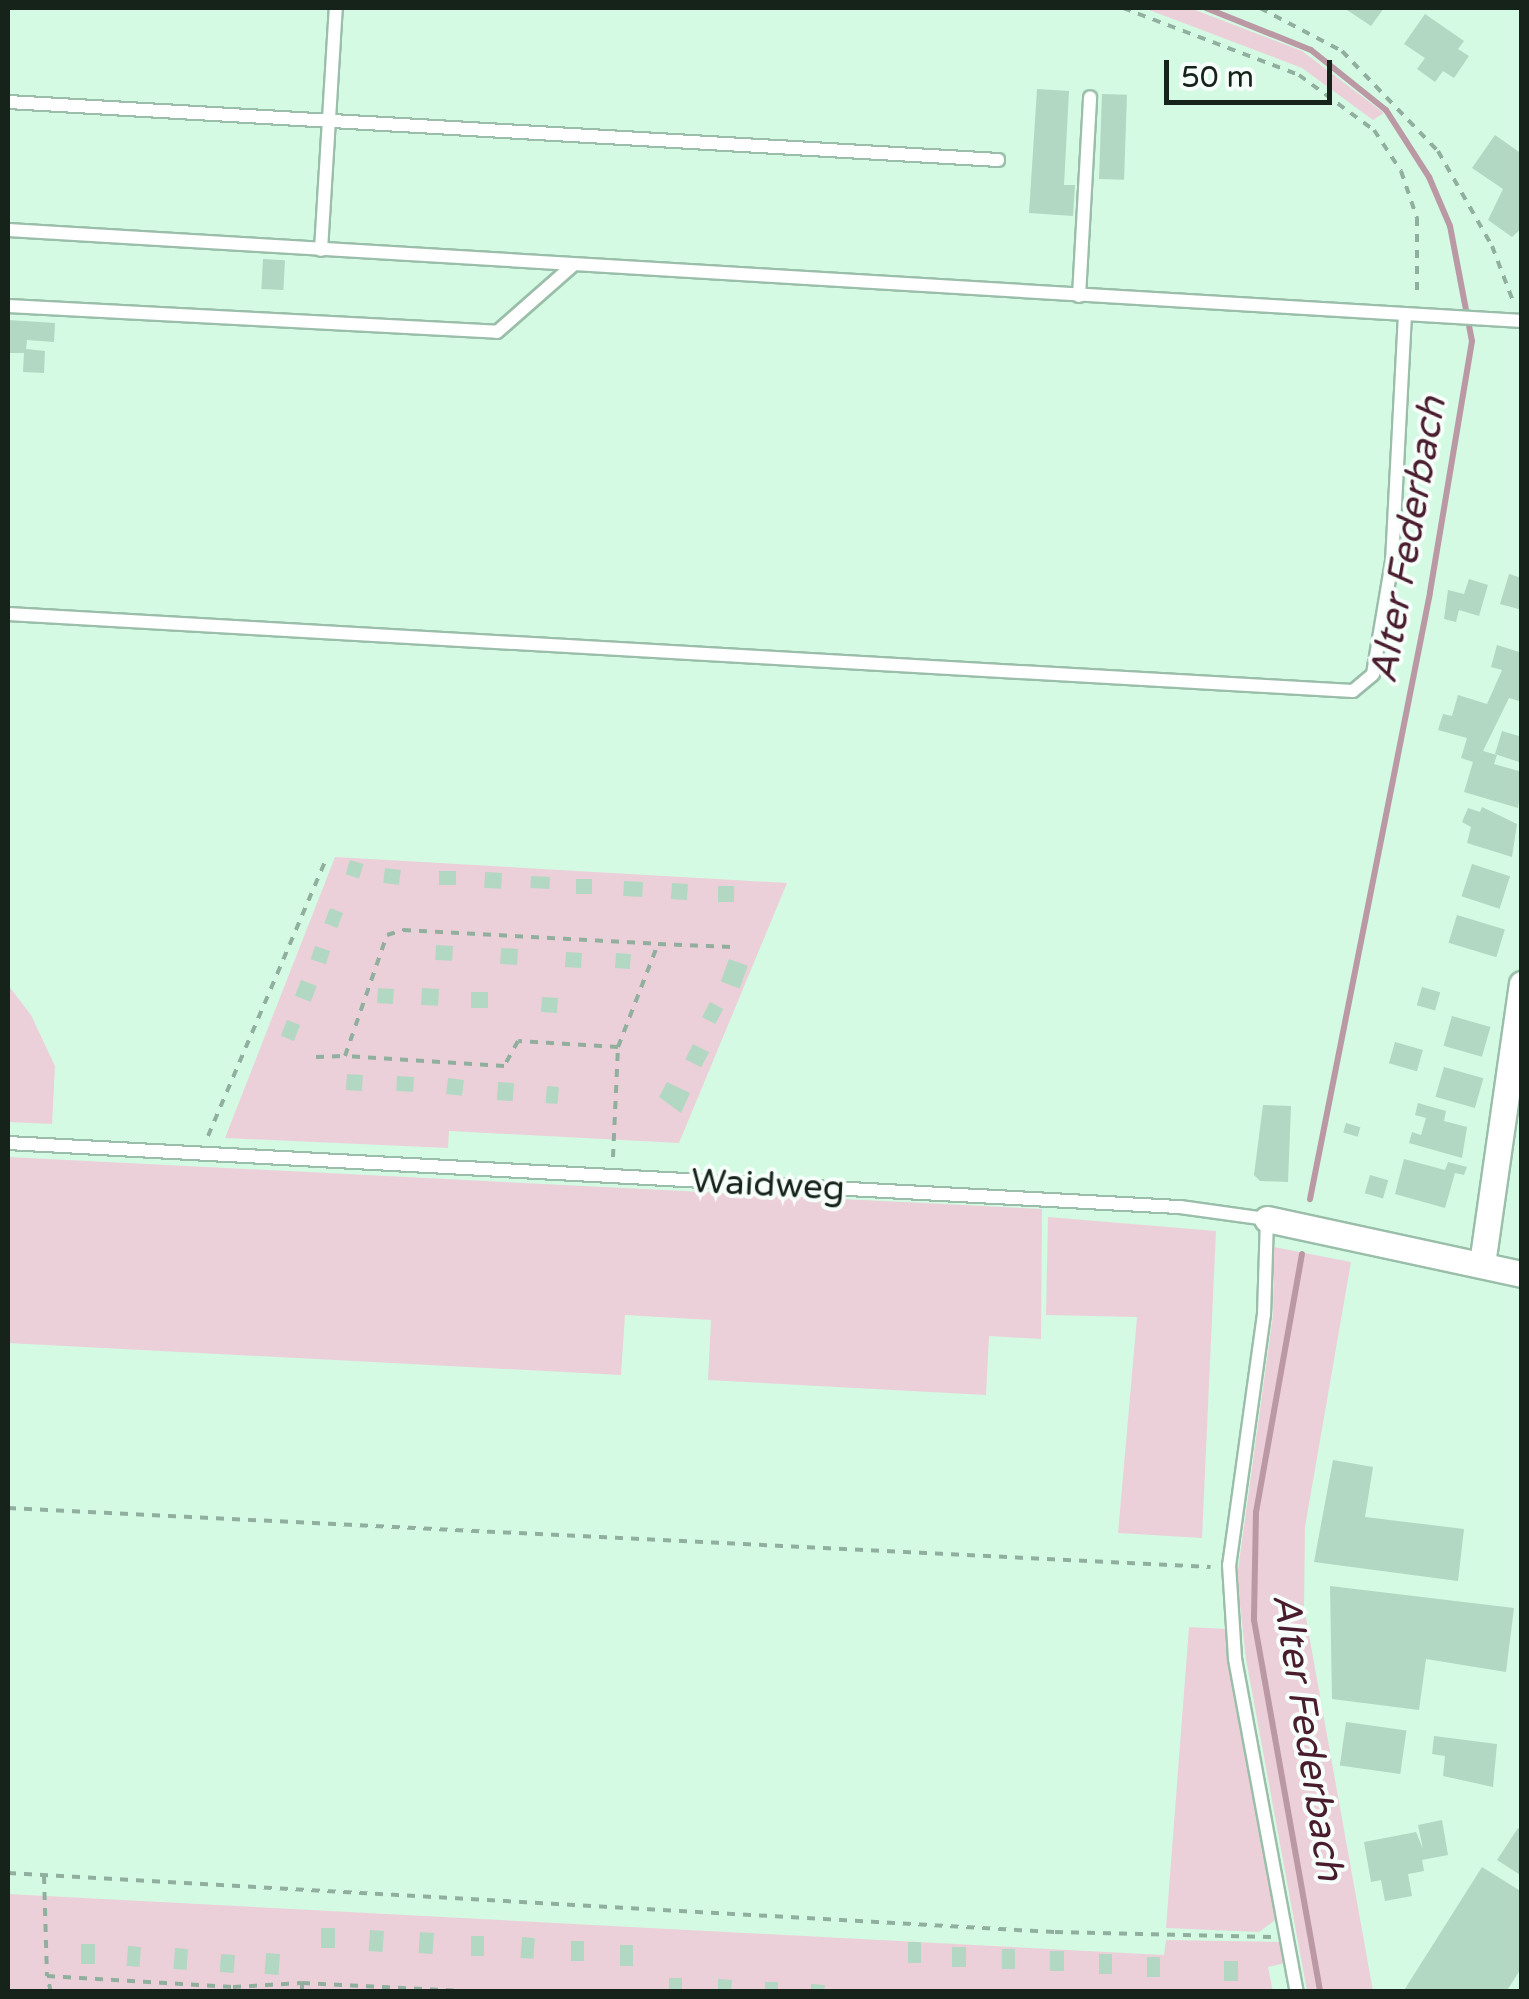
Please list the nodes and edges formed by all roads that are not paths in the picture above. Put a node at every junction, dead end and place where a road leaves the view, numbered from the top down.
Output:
1 (336, 8) edge
2 (1090, 96) dead end
3 (8, 102) edge
4 (330, 122) junction
5 (998, 160) dead end
6 (8, 230) edge
7 (321, 250) junction
8 (572, 266) junction
9 (1079, 296) junction
10 (8, 306) edge
11 (1411, 315) junction
12 (1513, 321) edge
13 (8, 614) edge
14 (1522, 984) edge
15 (8, 1143) edge
16 (1267, 1219) junction
17 (1482, 1264) junction
18 (1522, 1274) edge
19 (1297, 1992) edge

1 - 4 lane
2 - 9 lane
3 - 4 lane
4 - 5 lane
4 - 7 lane
6 - 7 lane
7 - 8 lane
8 - 9 lane
8 - 10 lane
9 - 11 lane
11 - 12 lane
11 - 13 lane
14 - 17 street
15 - 16 lane, Waidweg
16 - 17 street, Waidweg
16 - 19 lane
17 - 18 street, Waidweg

